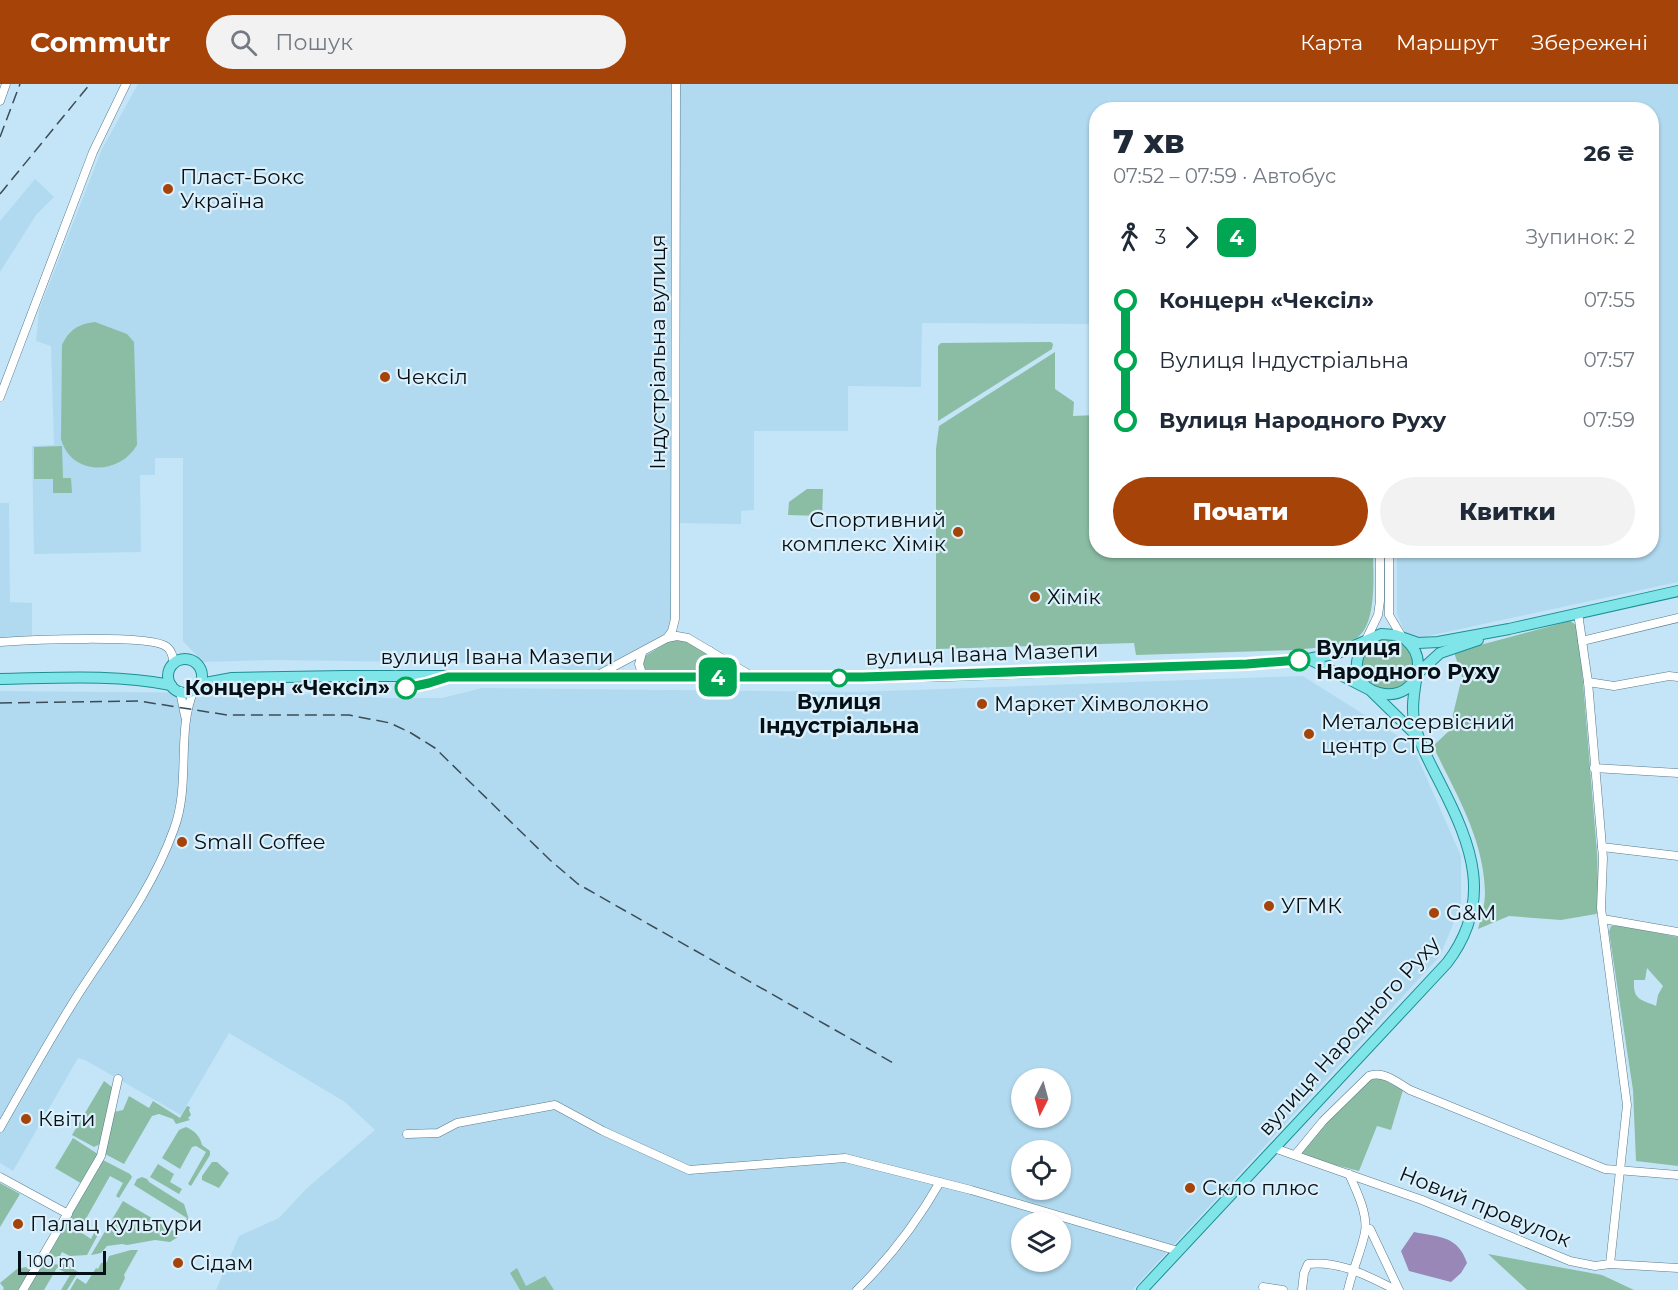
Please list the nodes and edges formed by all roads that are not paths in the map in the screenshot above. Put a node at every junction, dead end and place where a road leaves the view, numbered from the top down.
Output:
1 (6, 84) edge
2 (126, 84) edge
3 (676, 84) edge
4 (0, 101) edge
5 (0, 397) edge
6 (1380, 558) edge
7 (1389, 558) edge
8 (1678, 591) edge
9 (1578, 613) junction
10 (1678, 618) edge
11 (675, 619) junction
12 (1509, 629) junction
13 (1402, 637) junction
14 (667, 638) junction
15 (688, 638) junction
16 (1582, 640) junction
17 (0, 642) edge
18 (1365, 642) junction
19 (709, 650) junction
20 (642, 653) junction
21 (1308, 659) junction
22 (171, 667) junction
23 (201, 671) junction
24 (1417, 674) junction
25 (594, 677) junction
26 (643, 677) junction
27 (708, 677) junction
28 (753, 677) junction
29 (1678, 677) edge
30 (0, 679) edge
31 (225, 679) junction
32 (140, 680) junction
33 (1588, 682) junction
34 (197, 687) junction
35 (175, 688) junction
36 (1370, 690) junction
37 (186, 720) junction
38 (1419, 737) junction
39 (1594, 768) junction
40 (1678, 773) edge
41 (1602, 847) junction
42 (1678, 856) edge
43 (1603, 919) junction
44 (1678, 932) edge
45 (118, 1079) dead end
46 (0, 1128) edge
47 (407, 1134) dead end
48 (1274, 1148) junction
49 (1295, 1155) junction
50 (1619, 1171) junction
51 (1349, 1174) junction
52 (1678, 1175) edge
53 (0, 1177) edge
54 (940, 1182) junction
55 (68, 1214) junction
56 (1366, 1230) junction
57 (1178, 1251) junction
58 (1610, 1264) junction
59 (1678, 1268) edge
60 (1352, 1269) junction
61 (1263, 1287) dead end
62 (23, 1290) edge
63 (857, 1290) edge
64 (1142, 1290) edge
65 (1283, 1290) edge
66 (1302, 1290) edge
67 (1348, 1290) edge
68 (1397, 1290) edge

1 - 4 street
2 - 5 street
3 - 11 street, Індустріальна вулиця
6 - 18 street
7 - 13 street
8 - 9 main road
9 - 12 main road
9 - 16 street
10 - 16 street
11 - 14 street, Індустріальна вулиця
11 - 15 street
12 - 13 main road
12 - 24 main road
13 - 18 main road
13 - 24 main road
14 - 15 street
14 - 20 street
15 - 19 street
16 - 33 street
17 - 22 street
18 - 21 main road, вулиця Івана Мазепи
18 - 36 main road
19 - 27 street
19 - 28 street
20 - 25 street
20 - 26 street
21 - 28 main road, вулиця Івана Мазепи
21 - 36 main road
22 - 23 main road, вулиця Івана Мазепи
22 - 32 main road, вулиця Івана Мазепи
22 - 35 main road
23 - 31 main road, вулиця Івана Мазепи
23 - 34 main road
24 - 36 main road
24 - 38 main road, вулиця Народного Руху
25 - 26 main road, вулиця Івана Мазепи
25 - 31 main road, вулиця Івана Мазепи
26 - 27 main road, вулиця Івана Мазепи
27 - 28 main road, вулиця Івана Мазепи
29 - 33 street
30 - 32 main road, вулиця Івана Мазепи
31 - 34 main road, вулиця Івана Мазепи
32 - 35 main road, вулиця Івана Мазепи
33 - 39 street
34 - 35 main road, вулиця Івана Мазепи
34 - 37 street
35 - 37 street
36 - 38 main road, вулиця Народного Руху
37 - 46 street
38 - 48 main road, вулиця Народного Руху
39 - 40 street
39 - 41 street
41 - 42 street
41 - 43 street
43 - 44 street
43 - 50 street
45 - 55 street
47 - 54 street
48 - 49 street, Новий провулок
48 - 57 main road, вулиця Народного Руху
49 - 50 street
49 - 51 street, Новий провулок
50 - 52 street
50 - 58 street
51 - 56 street
51 - 58 street, Новий провулок
53 - 55 street
54 - 57 street
54 - 63 street
55 - 62 street
56 - 60 street
56 - 68 street
57 - 64 main road, вулиця Народного Руху
58 - 59 street, Новий провулок
60 - 66 street
60 - 67 street
60 - 68 street
61 - 65 street

